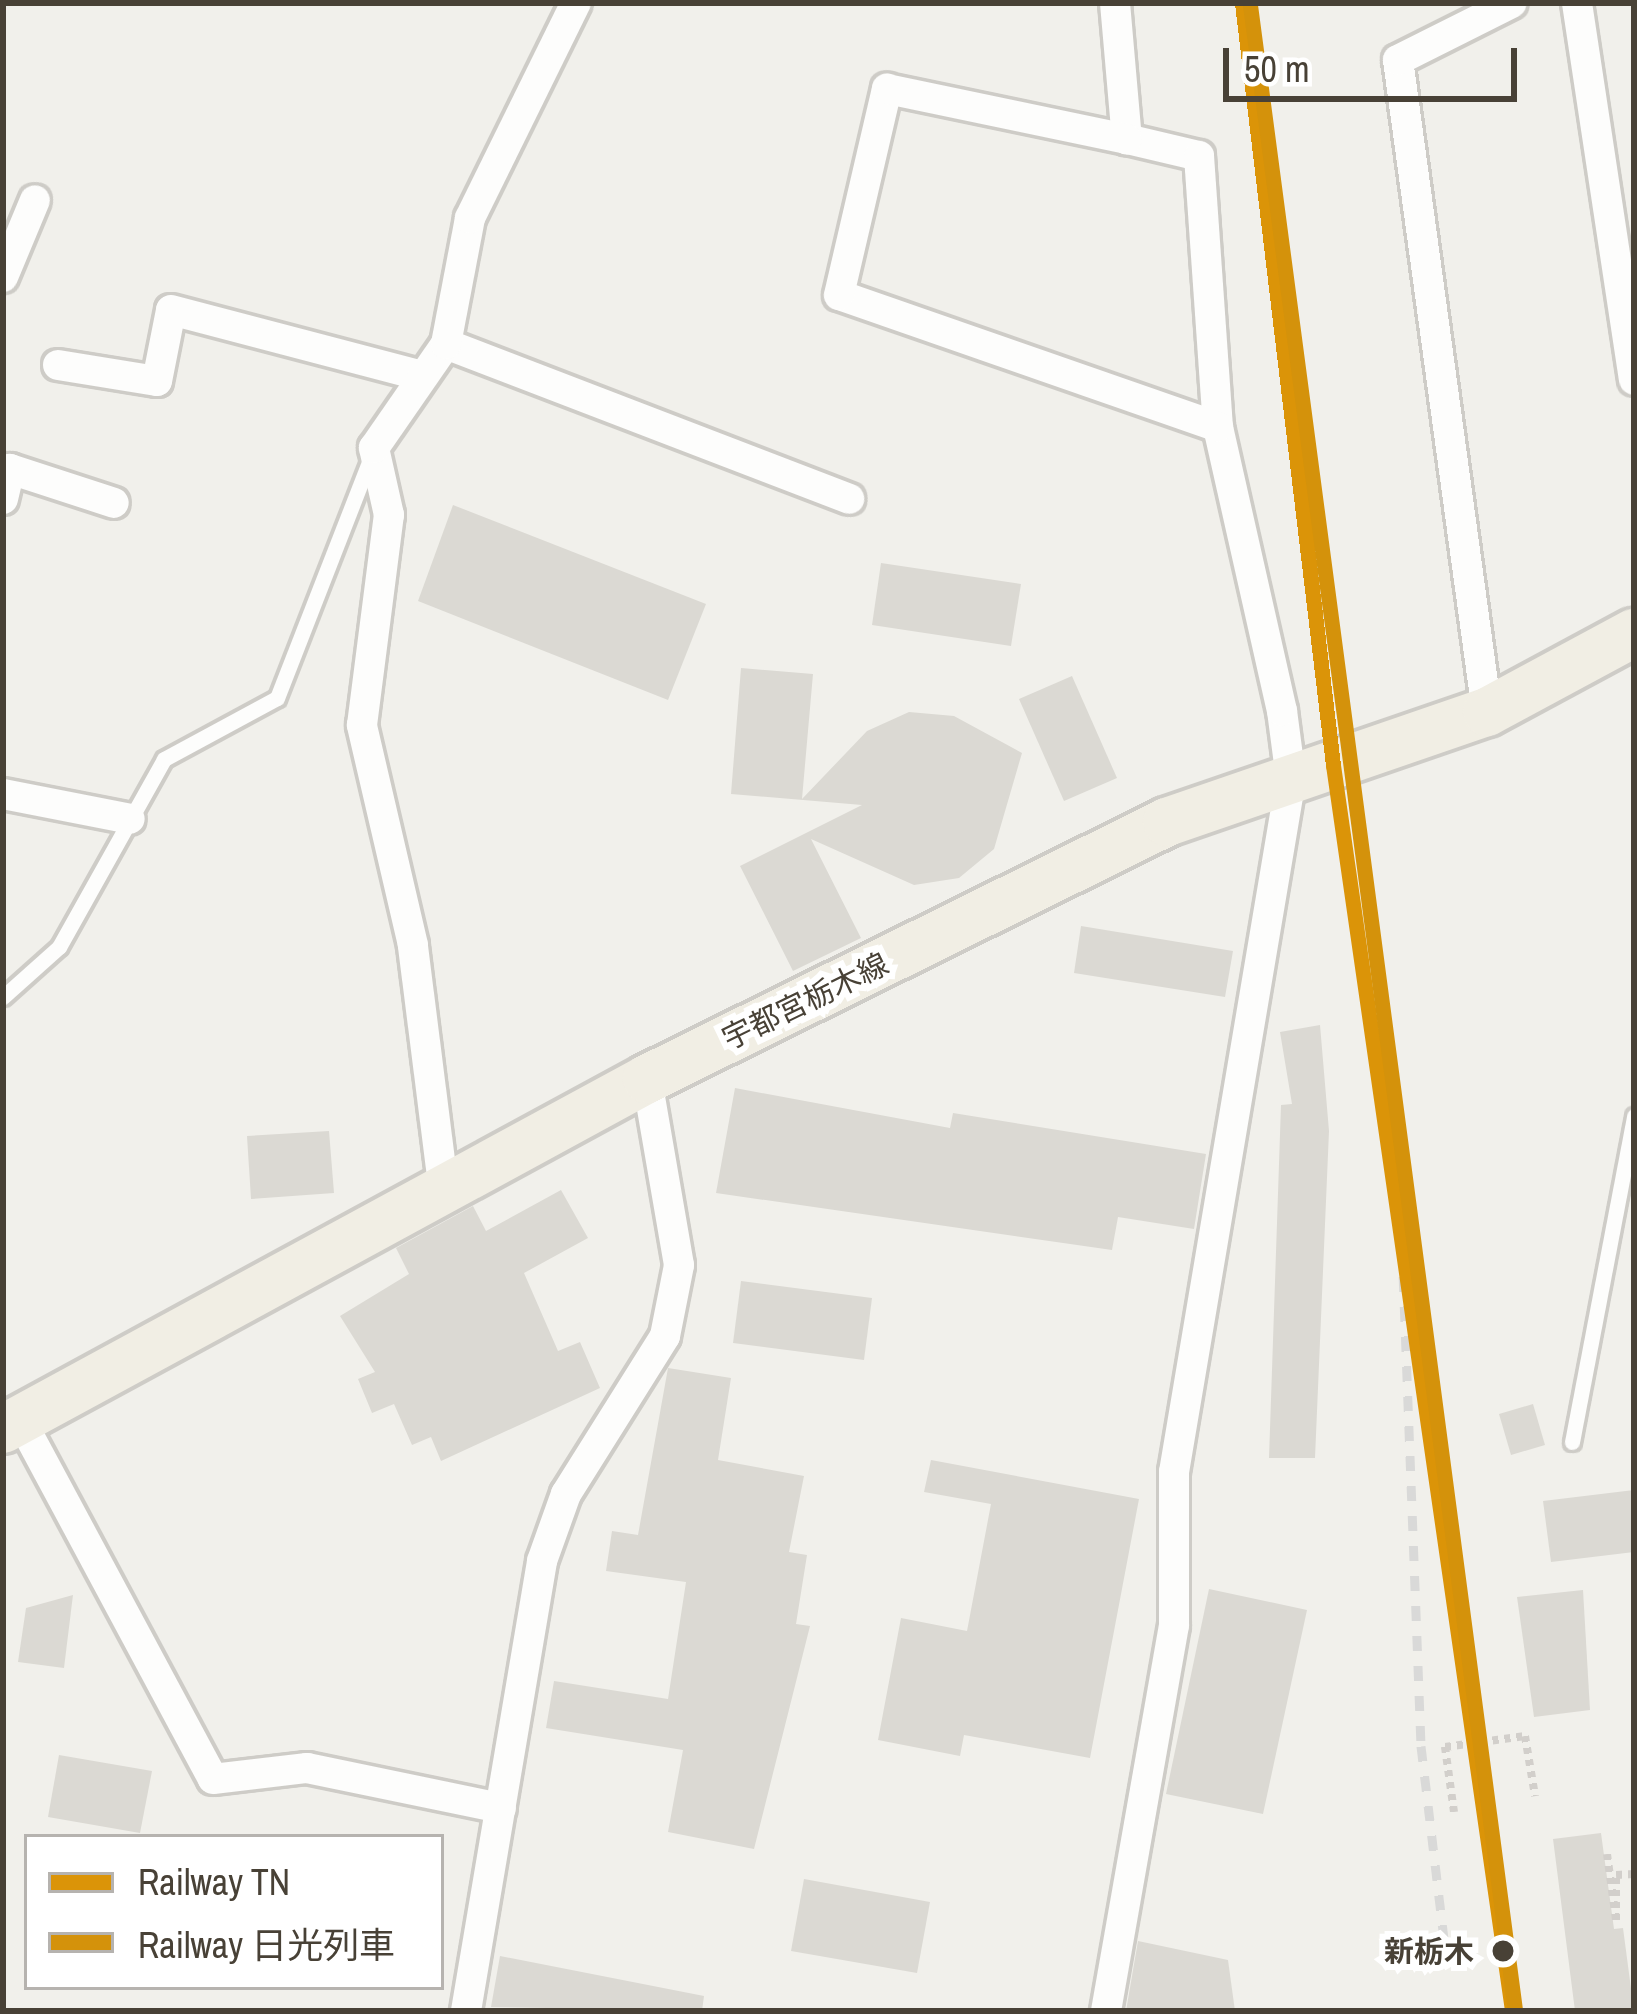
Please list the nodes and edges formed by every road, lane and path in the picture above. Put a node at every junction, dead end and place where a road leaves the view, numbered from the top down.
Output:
1 (576, 3) edge
2 (1115, 3) edge
3 (1512, 3) edge
4 (1577, 3) edge
5 (1127, 139) junction
6 (35, 200) dead end
7 (3, 277) edge
8 (446, 344) junction
9 (58, 364) dead end
10 (418, 374) junction
11 (1634, 380) edge
12 (1218, 427) junction
13 (374, 448) junction
14 (849, 499) dead end
15 (3, 500) edge
16 (114, 502) dead end
17 (1634, 633) edge
18 (1487, 712) junction
19 (1291, 779) junction
20 (3, 794) edge
21 (130, 819) junction
22 (3, 997) edge
23 (647, 1079) junction
24 (1634, 1116) edge
25 (444, 1192) junction
26 (11, 1424) edge
27 (1572, 1442) dead end
28 (1535, 1796) dead end
29 (501, 1808) junction
30 (1454, 1812) dead end
31 (1621, 1852) dead end
32 (1634, 1874) edge
33 (466, 2011) edge
34 (1106, 2011) edge

1 - 8 street
2 - 5 street
3 - 18 street
4 - 11 street
5 - 12 street
5 - 12 street
6 - 7 street
8 - 10 street
8 - 14 street
9 - 10 street
10 - 13 street
12 - 19 street
13 - 21 lane
13 - 25 street
15 - 16 street
17 - 18 main road, 宇都宮栃木線
18 - 19 main road, 宇都宮栃木線
19 - 23 main road, 宇都宮栃木線
19 - 34 street
20 - 21 street
21 - 22 lane
23 - 25 main road, 宇都宮栃木線
23 - 29 street
24 - 27 lane
25 - 26 main road, 宇都宮栃木線
26 - 29 street
28 - 30 path
29 - 33 street
31 - 32 path

